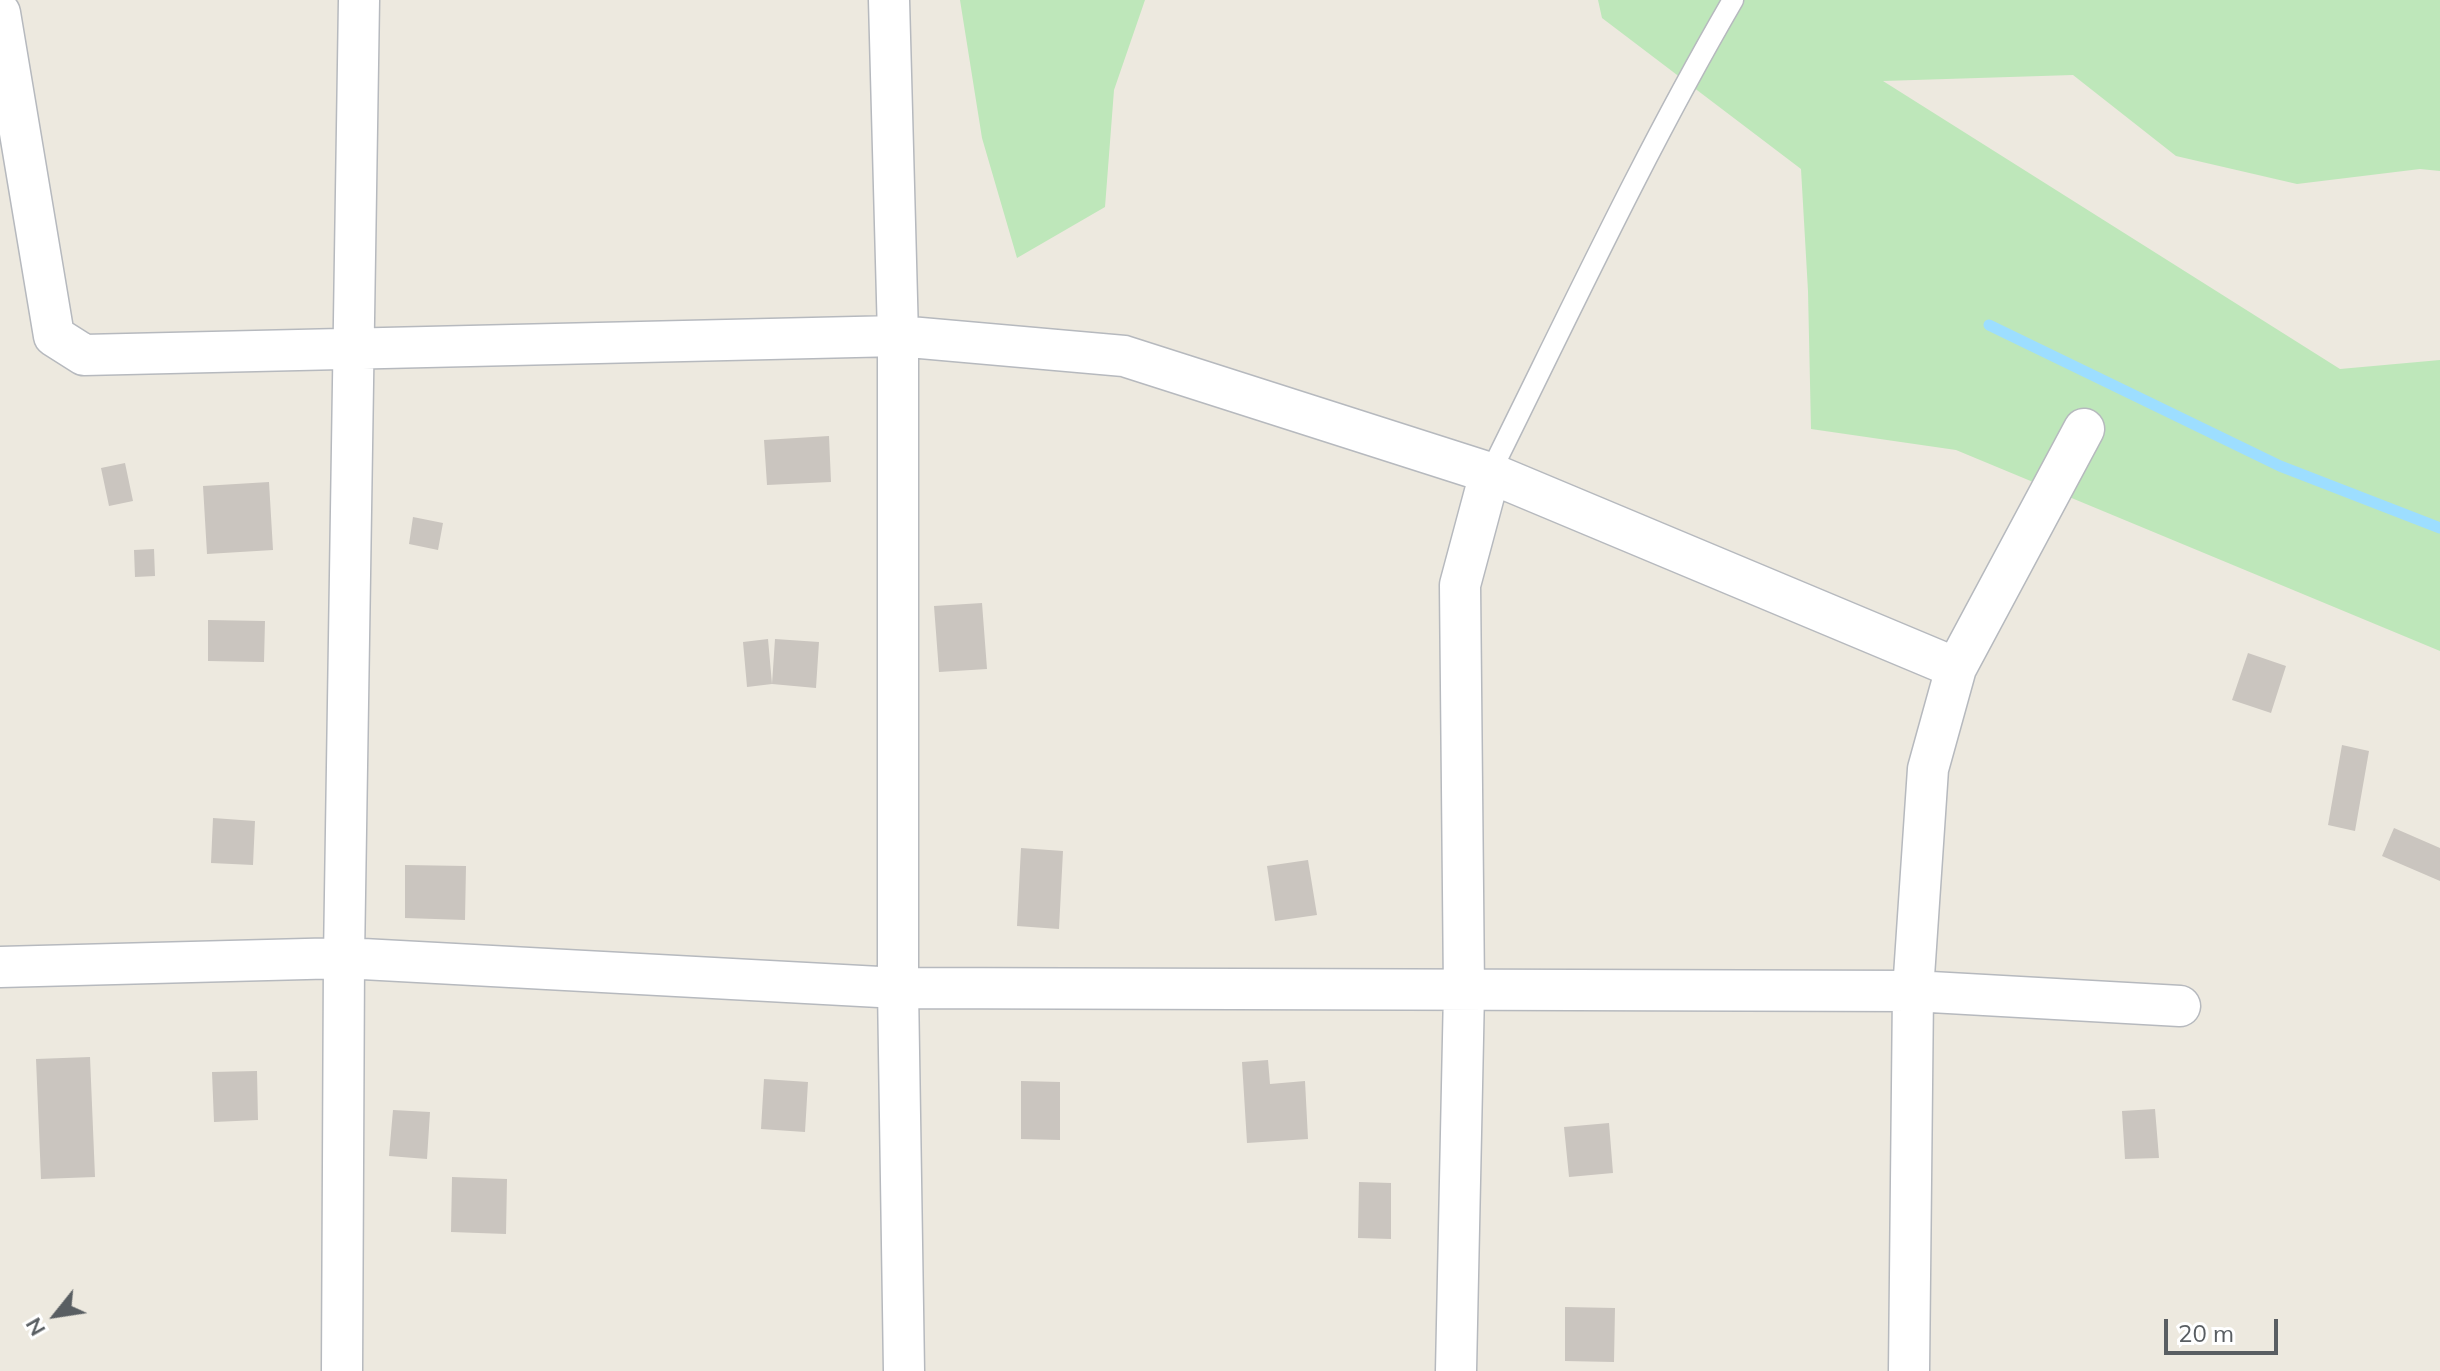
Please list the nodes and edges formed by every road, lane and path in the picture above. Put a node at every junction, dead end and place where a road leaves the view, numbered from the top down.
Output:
1 (359, 0) edge
2 (889, 0) edge
3 (1733, 0) edge
4 (0, 13) edge
5 (898, 336) junction
6 (353, 349) junction
7 (2084, 429) dead end
8 (1490, 473) junction
9 (1956, 668) junction
10 (344, 958) junction
11 (0, 967) edge
12 (898, 988) junction
13 (1464, 991) junction
14 (1913, 991) junction
15 (2180, 1006) dead end
16 (342, 1371) edge
17 (904, 1371) edge
18 (1456, 1371) edge
19 (1909, 1371) edge

1 - 6 street
2 - 5 street
3 - 8 lane
4 - 6 street
5 - 6 street
5 - 8 street
5 - 12 street
6 - 10 street
7 - 9 street
8 - 9 street
8 - 13 street
9 - 14 street
10 - 11 street
10 - 12 street
10 - 16 street
12 - 13 street
12 - 17 street
13 - 14 street
13 - 18 street
14 - 15 street
14 - 19 street

